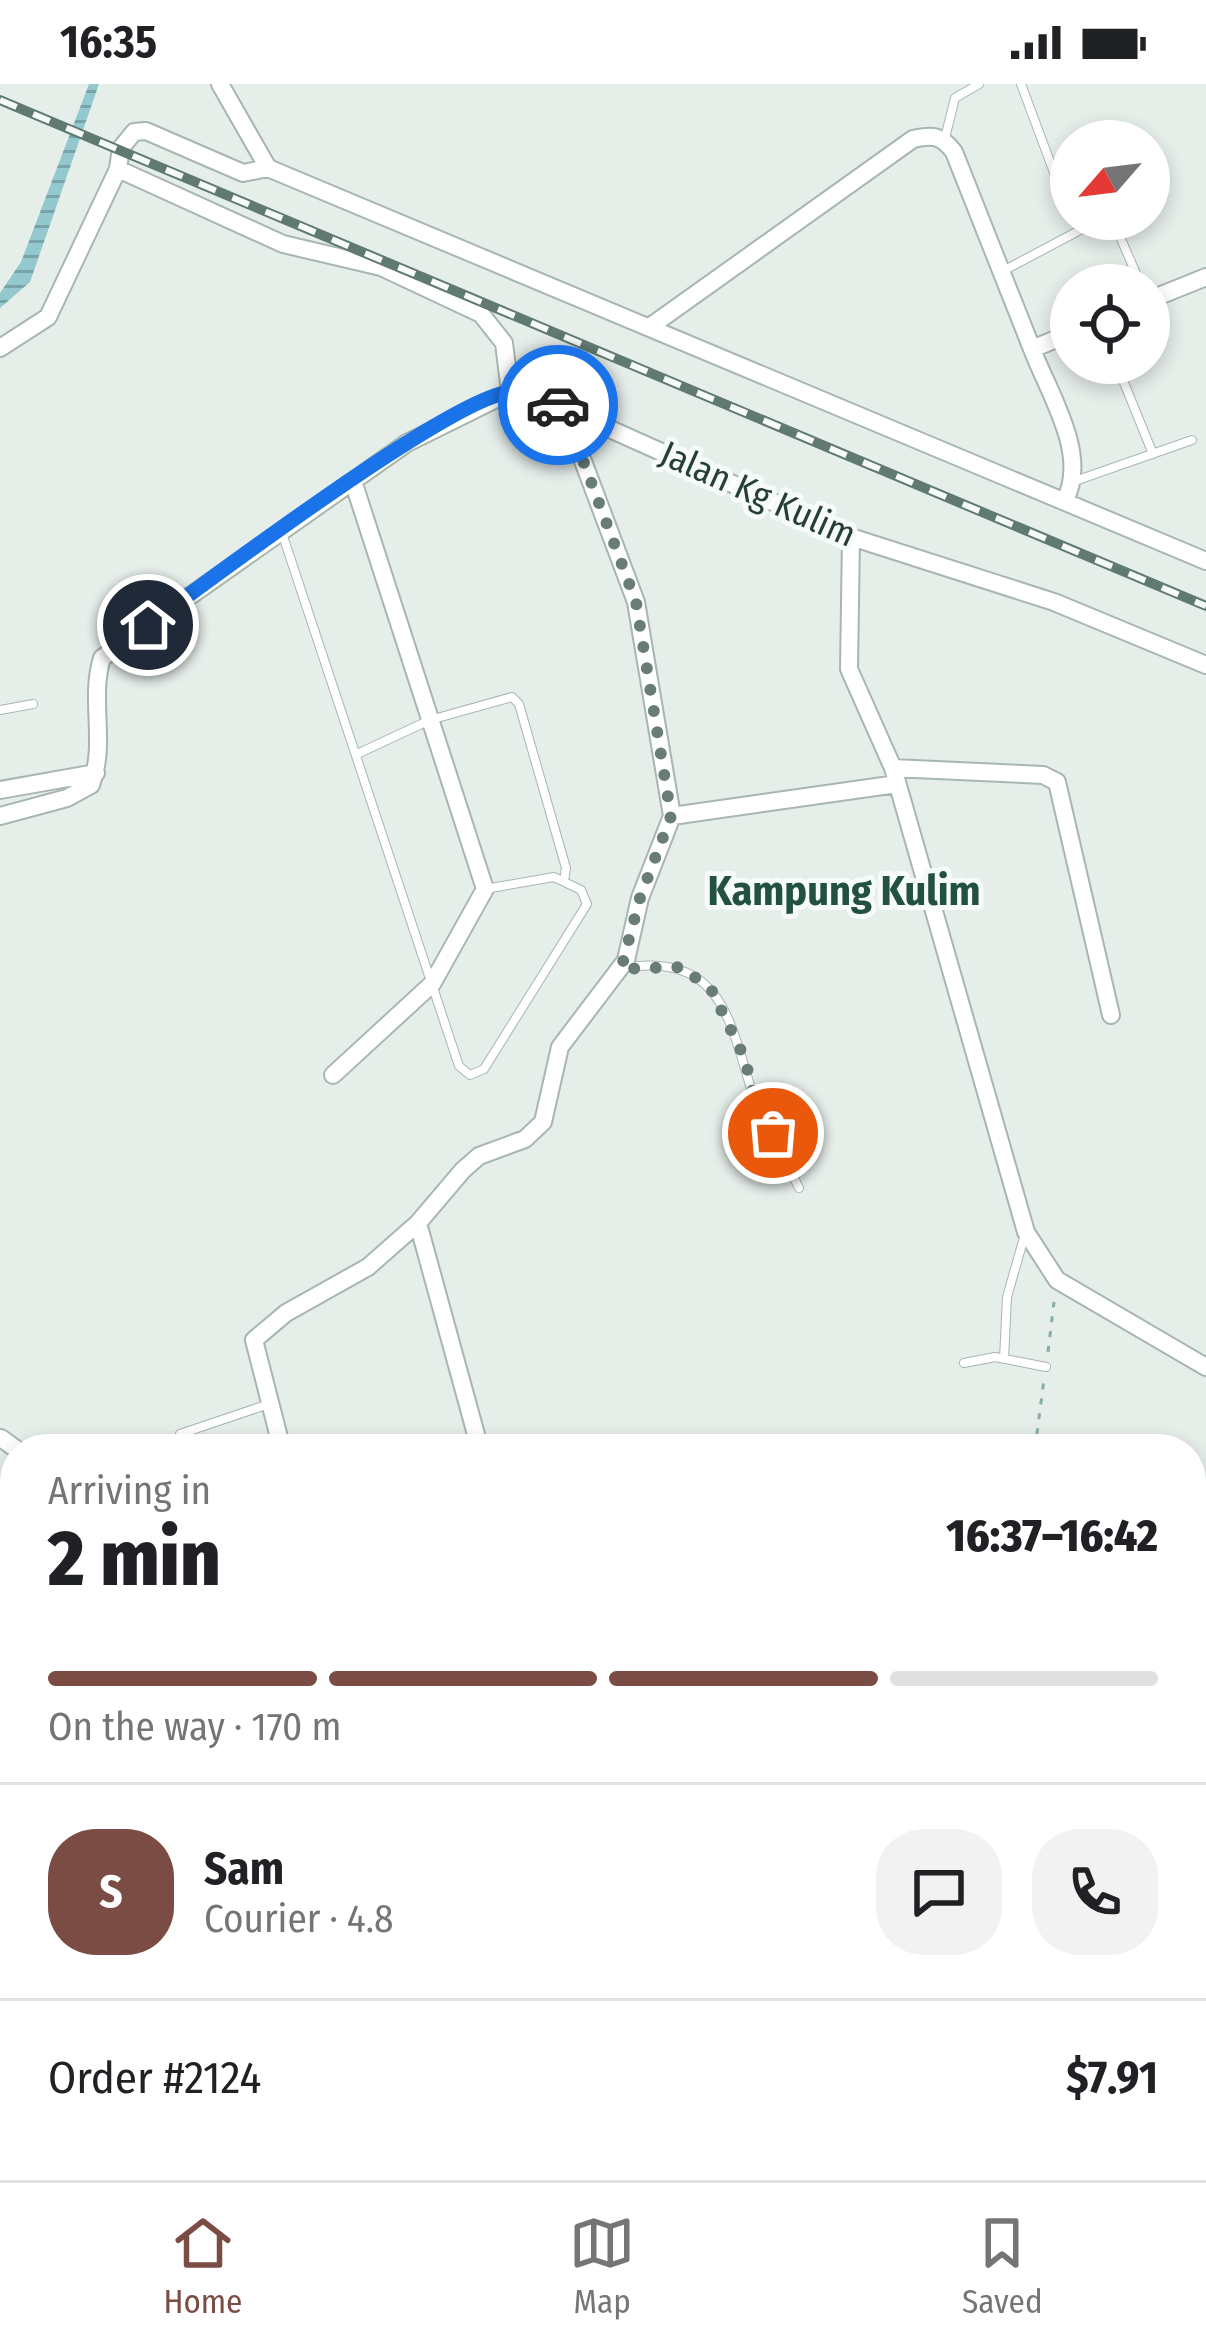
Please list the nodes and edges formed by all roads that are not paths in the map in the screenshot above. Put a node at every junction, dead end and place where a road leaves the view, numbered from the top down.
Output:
1 (220, 84) edge
2 (979, 84) edge
3 (1021, 84) edge
4 (944, 139) junction
5 (1050, 162) edge
6 (118, 169) junction
7 (268, 169) junction
8 (1060, 240) edge
9 (1001, 272) junction
10 (1206, 277) edge
11 (1170, 292) edge
12 (651, 326) junction
13 (1050, 342) edge
14 (0, 348) edge
15 (1032, 349) junction
16 (1125, 384) edge
17 (510, 392) junction
18 (563, 407) junction
19 (1192, 440) dead end
20 (1153, 454) junction
21 (353, 481) junction
22 (1075, 481) junction
23 (1065, 500) junction
24 (281, 531) junction
25 (851, 537) junction
26 (1206, 560) edge
27 (1206, 665) edge
28 (33, 704) dead end
29 (0, 710) edge
30 (430, 720) junction
31 (357, 754) junction
32 (95, 773) junction
33 (895, 776) junction
34 (0, 790) edge
35 (0, 816) edge
36 (671, 816) junction
37 (564, 881) junction
38 (485, 889) junction
39 (621, 969) junction
40 (432, 984) junction
41 (1111, 1015) dead end
42 (333, 1075) dead end
43 (799, 1188) dead end
44 (418, 1223) junction
45 (1026, 1232) junction
46 (1004, 1359) junction
47 (964, 1363) dead end
48 (1046, 1367) dead end
49 (1206, 1367) edge
50 (268, 1404) junction
51 (180, 1434) edge
52 (277, 1434) edge
53 (476, 1434) edge

1 - 7 street
2 - 4 lane
3 - 5 lane
4 - 9 street
4 - 12 street
6 - 7 street
6 - 14 street
6 - 17 street
7 - 12 street
8 - 9 lane
9 - 15 street
10 - 11 street
12 - 23 street
13 - 15 street
15 - 22 street
16 - 20 lane
17 - 18 street, Jalan Kg Kulim
17 - 21 street
18 - 25 street, Jalan Kg Kulim
18 - 36 street
19 - 20 lane
20 - 22 lane
21 - 24 street
21 - 30 street
22 - 23 street
23 - 26 street
24 - 31 lane
24 - 32 street
25 - 27 street, Jalan Kg Kulim
25 - 33 street
28 - 29 lane
30 - 31 lane
30 - 37 lane
30 - 38 street
31 - 40 lane
32 - 34 street
32 - 35 street
33 - 36 street
33 - 41 street
33 - 45 street
36 - 39 street
37 - 38 lane
37 - 40 lane
38 - 40 street
39 - 43 lane
39 - 44 street
40 - 42 street
44 - 50 street
44 - 53 street
45 - 46 lane
45 - 49 street
46 - 47 lane
46 - 48 lane
50 - 51 lane
50 - 52 street

